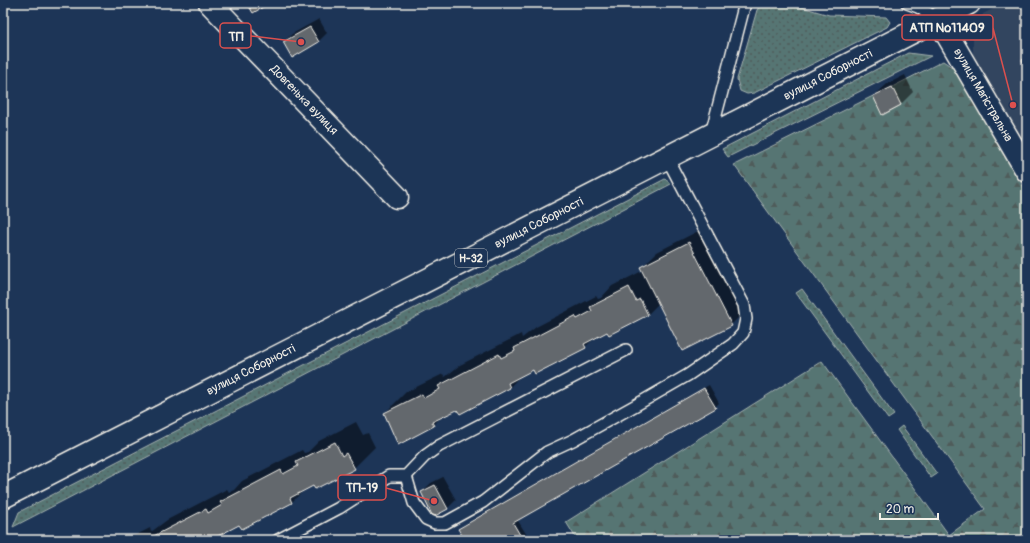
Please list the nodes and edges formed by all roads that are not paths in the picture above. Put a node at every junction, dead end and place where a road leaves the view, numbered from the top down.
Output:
1 (210, 3) edge
2 (745, 3) edge
3 (907, 3) edge
4 (969, 3) edge
5 (938, 19) junction
6 (711, 135) junction
7 (667, 158) junction
8 (1027, 171) edge
9 (397, 197) dead end
10 (626, 350) dead end
11 (406, 476) junction
12 (3, 497) edge
13 (278, 540) edge

1 - 9 main road, Довгенька вулиця
2 - 6 lane
3 - 5 lane
4 - 5 main road, вулиця Соборності / Н-32
5 - 6 main road, вулиця Соборності / Н-32
5 - 8 main road, вулиця Магістральна
6 - 7 main road, вулиця Соборності / Н-32
7 - 11 lane
7 - 12 main road, вулиця Соборності / Н-32
10 - 11 lane
11 - 13 lane

